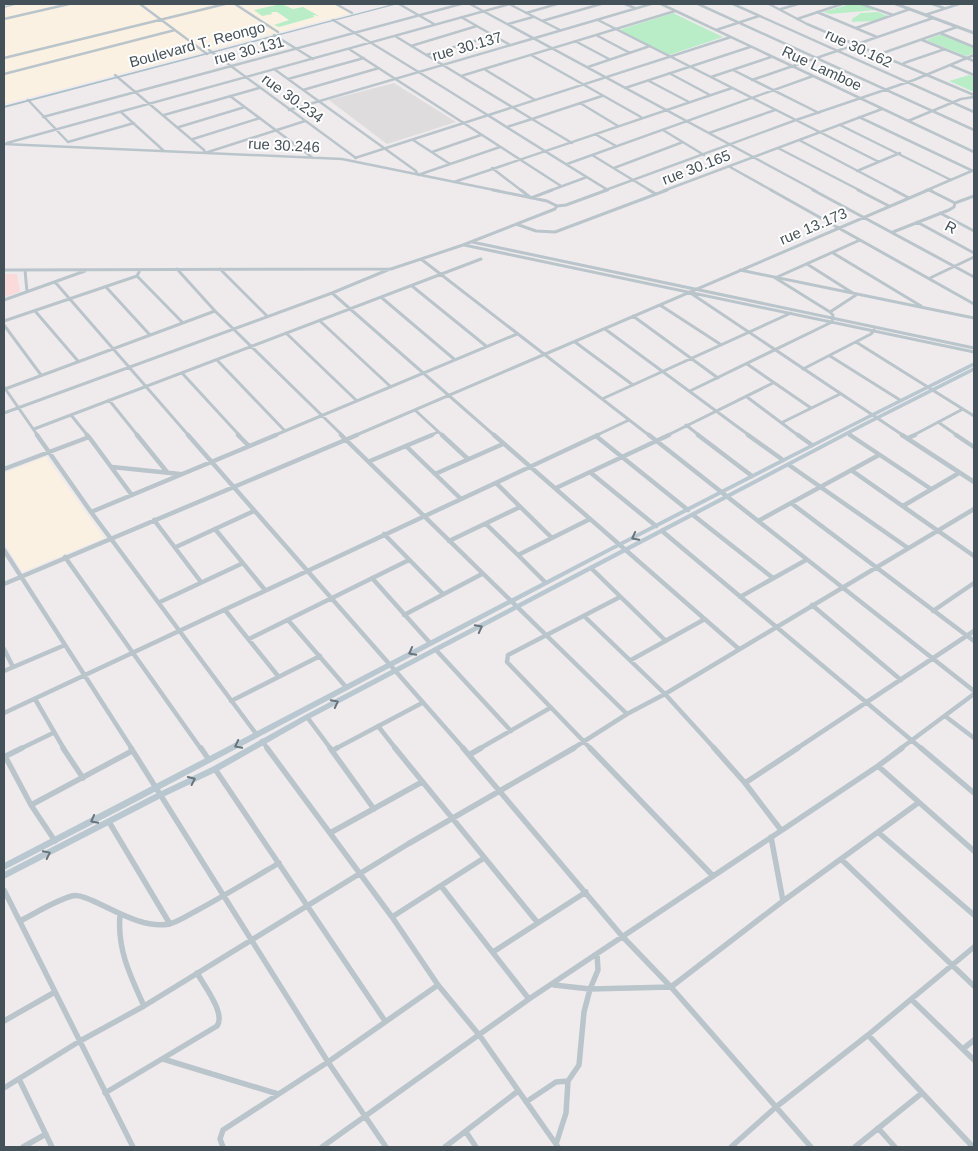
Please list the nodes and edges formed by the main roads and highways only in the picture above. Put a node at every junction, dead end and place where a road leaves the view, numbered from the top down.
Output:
1 (10, 4) edge
2 (16, 4) edge
3 (387, 4) edge
4 (397, 4) edge
5 (4, 6) edge
6 (276, 34) junction
7 (116, 76) junction
8 (4, 105) edge
9 (974, 364) edge
10 (974, 369) edge
11 (931, 388) junction
12 (874, 416) junction
13 (724, 495) junction
14 (659, 528) junction
15 (259, 738) junction
16 (4, 867) edge
17 (4, 876) edge

1 - 5 main road
2 - 5 main road
3 - 6 main road, Boulevard T. Reongo
4 - 6 main road, Boulevard T. Reongo
6 - 7 main road, Boulevard T. Reongo
7 - 8 main road, Boulevard T. Reongo
7 - 8 main road, Boulevard T. Reongo
9 - 11 main road
10 - 11 main road
11 - 12 main road
11 - 12 main road
12 - 13 main road
12 - 13 main road
13 - 14 main road
14 -> 15 main road
15 -> 14 main road
15 -> 16 main road
17 -> 15 main road

